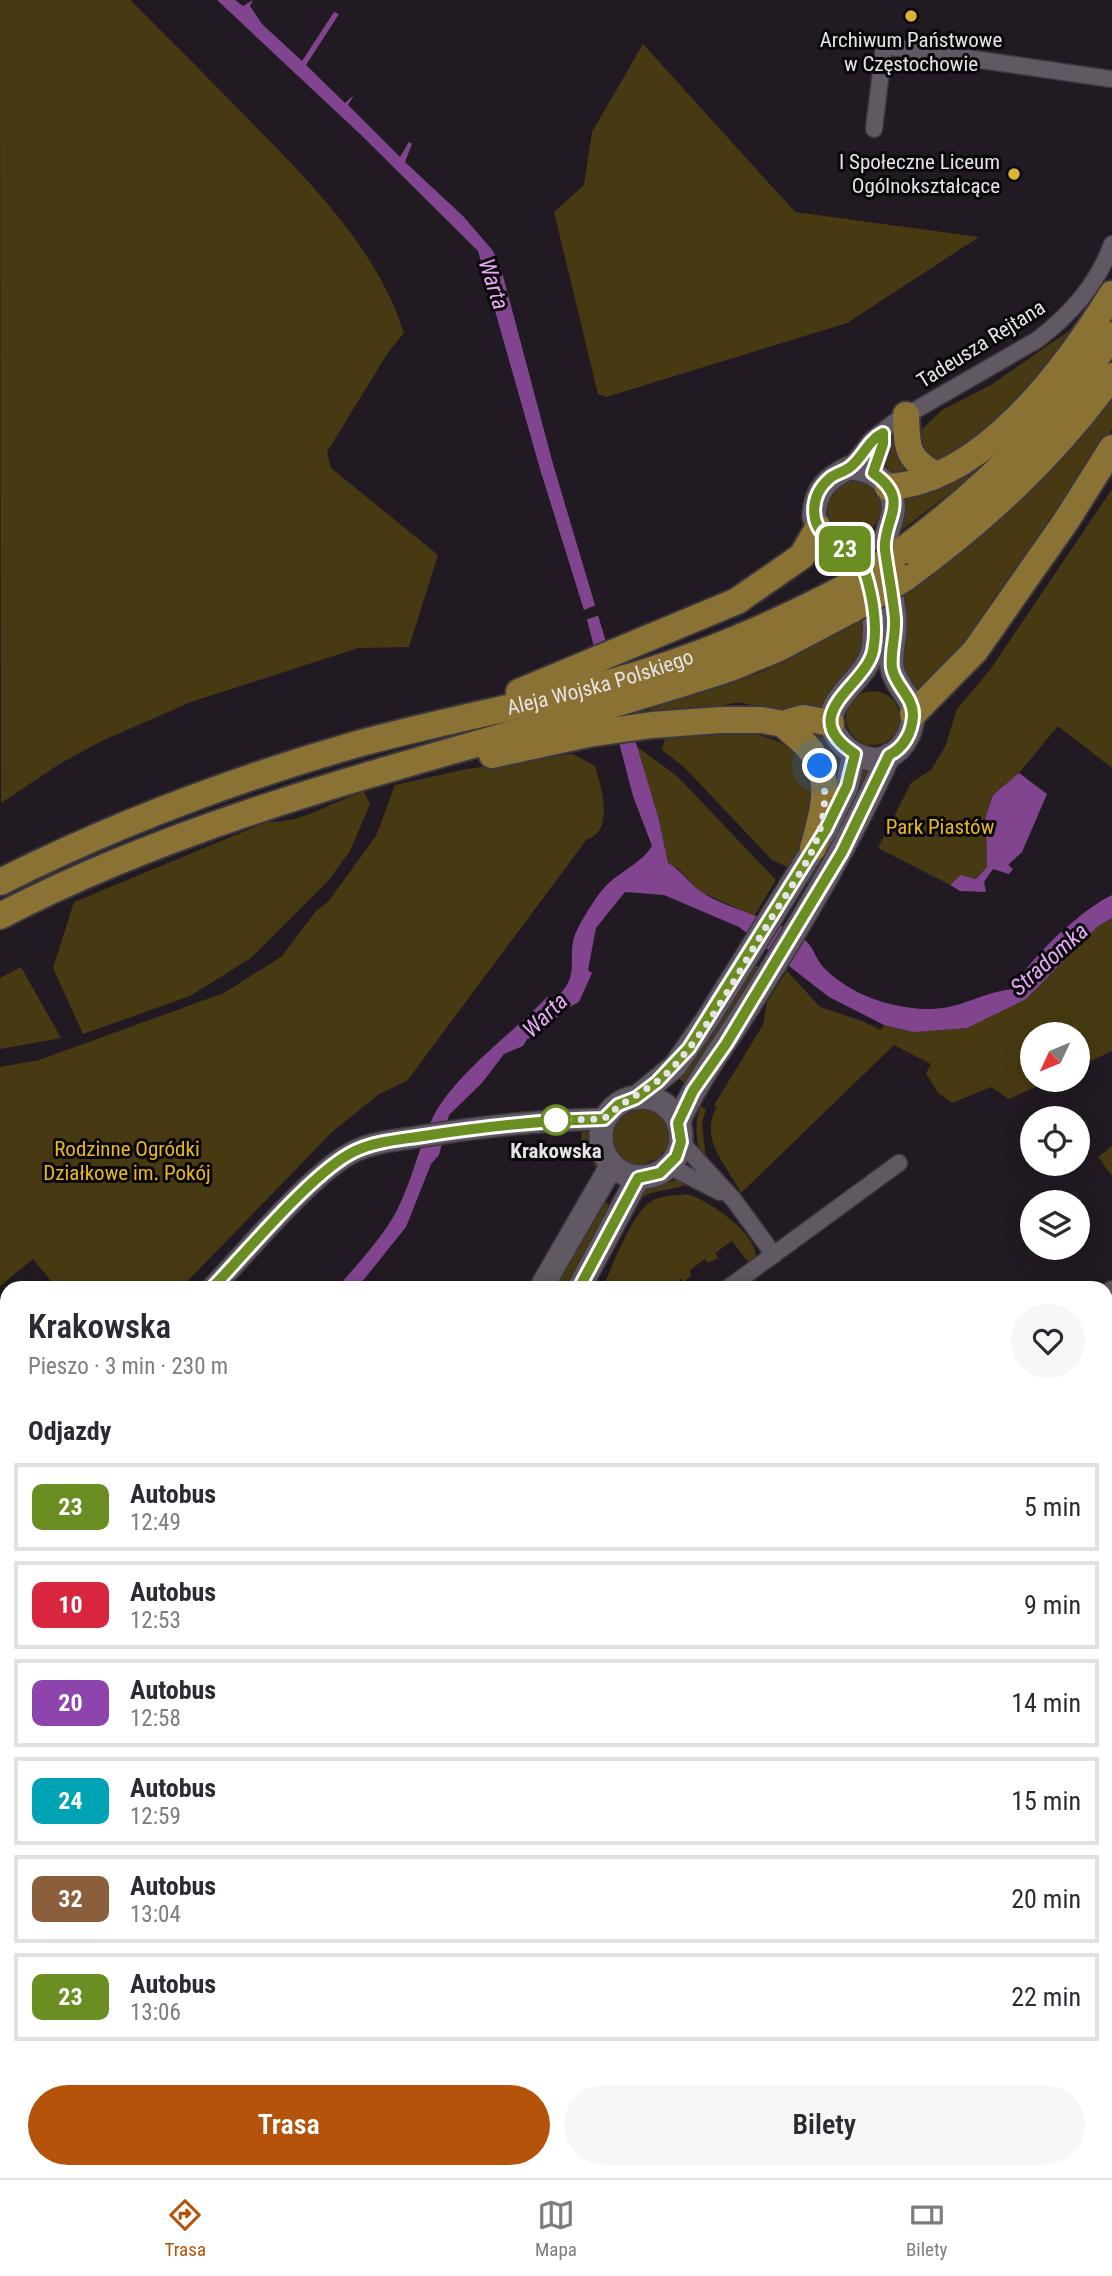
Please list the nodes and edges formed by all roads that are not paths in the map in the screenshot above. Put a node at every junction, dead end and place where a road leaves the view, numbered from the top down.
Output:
1 (1112, 79) edge
2 (874, 129) dead end
3 (1112, 244) edge
4 (1112, 294) edge
5 (1112, 335) edge
6 (1112, 376) edge
7 (906, 415) junction
8 (883, 433) junction
9 (1112, 448) edge
10 (849, 468) junction
11 (936, 475) junction
12 (880, 480) junction
13 (818, 528) junction
14 (902, 565) junction
15 (584, 700) junction
16 (913, 714) junction
17 (831, 723) junction
18 (783, 724) junction
19 (855, 754) junction
20 (889, 755) junction
21 (813, 848) junction
22 (0, 882) edge
23 (0, 916) edge
24 (636, 1098) junction
25 (604, 1119) junction
26 (680, 1133) junction
27 (899, 1163) dead end
28 (612, 1166) junction
29 (669, 1166) junction
30 (638, 1178) junction
31 (734, 1200) junction
32 (774, 1255) junction
33 (219, 1281) edge
34 (545, 1281) edge
35 (583, 1281) edge
36 (739, 1281) edge

1 - 2 street
3 - 7 street, Tadeusza Rejtana
4 - 11 main road
5 - 14 main road, Aleja Wojska Polskiego
6 - 14 main road, Aleja Wojska Polskiego
7 - 8 street, Tadeusza Rejtana
7 - 11 main road
8 - 10 street, Tadeusza Rejtana
8 - 12 street
9 - 16 main road
10 - 12 main road
10 - 13 main road
11 - 12 main road
12 - 16 main road
13 - 15 main road
13 - 17 main road
14 - 15 main road, Aleja Wojska Polskiego, bridge
15 - 18 main road
15 - 22 main road, Aleja Wojska Polskiego
15 - 23 main road, Aleja Wojska Polskiego
16 - 20 main road
17 - 18 main road
17 - 19 main road
18 - 21 main road
19 - 20 main road
19 - 21 main road
20 - 26 main road
21 - 24 main road
24 - 25 main road
24 - 26 main road
25 - 28 main road
25 - 33 street
26 - 29 main road
26 - 31 street
27 - 32 street
28 - 30 main road
28 - 34 main road
29 - 30 main road
29 - 31 street
30 - 35 main road
31 - 32 street
32 - 36 street

